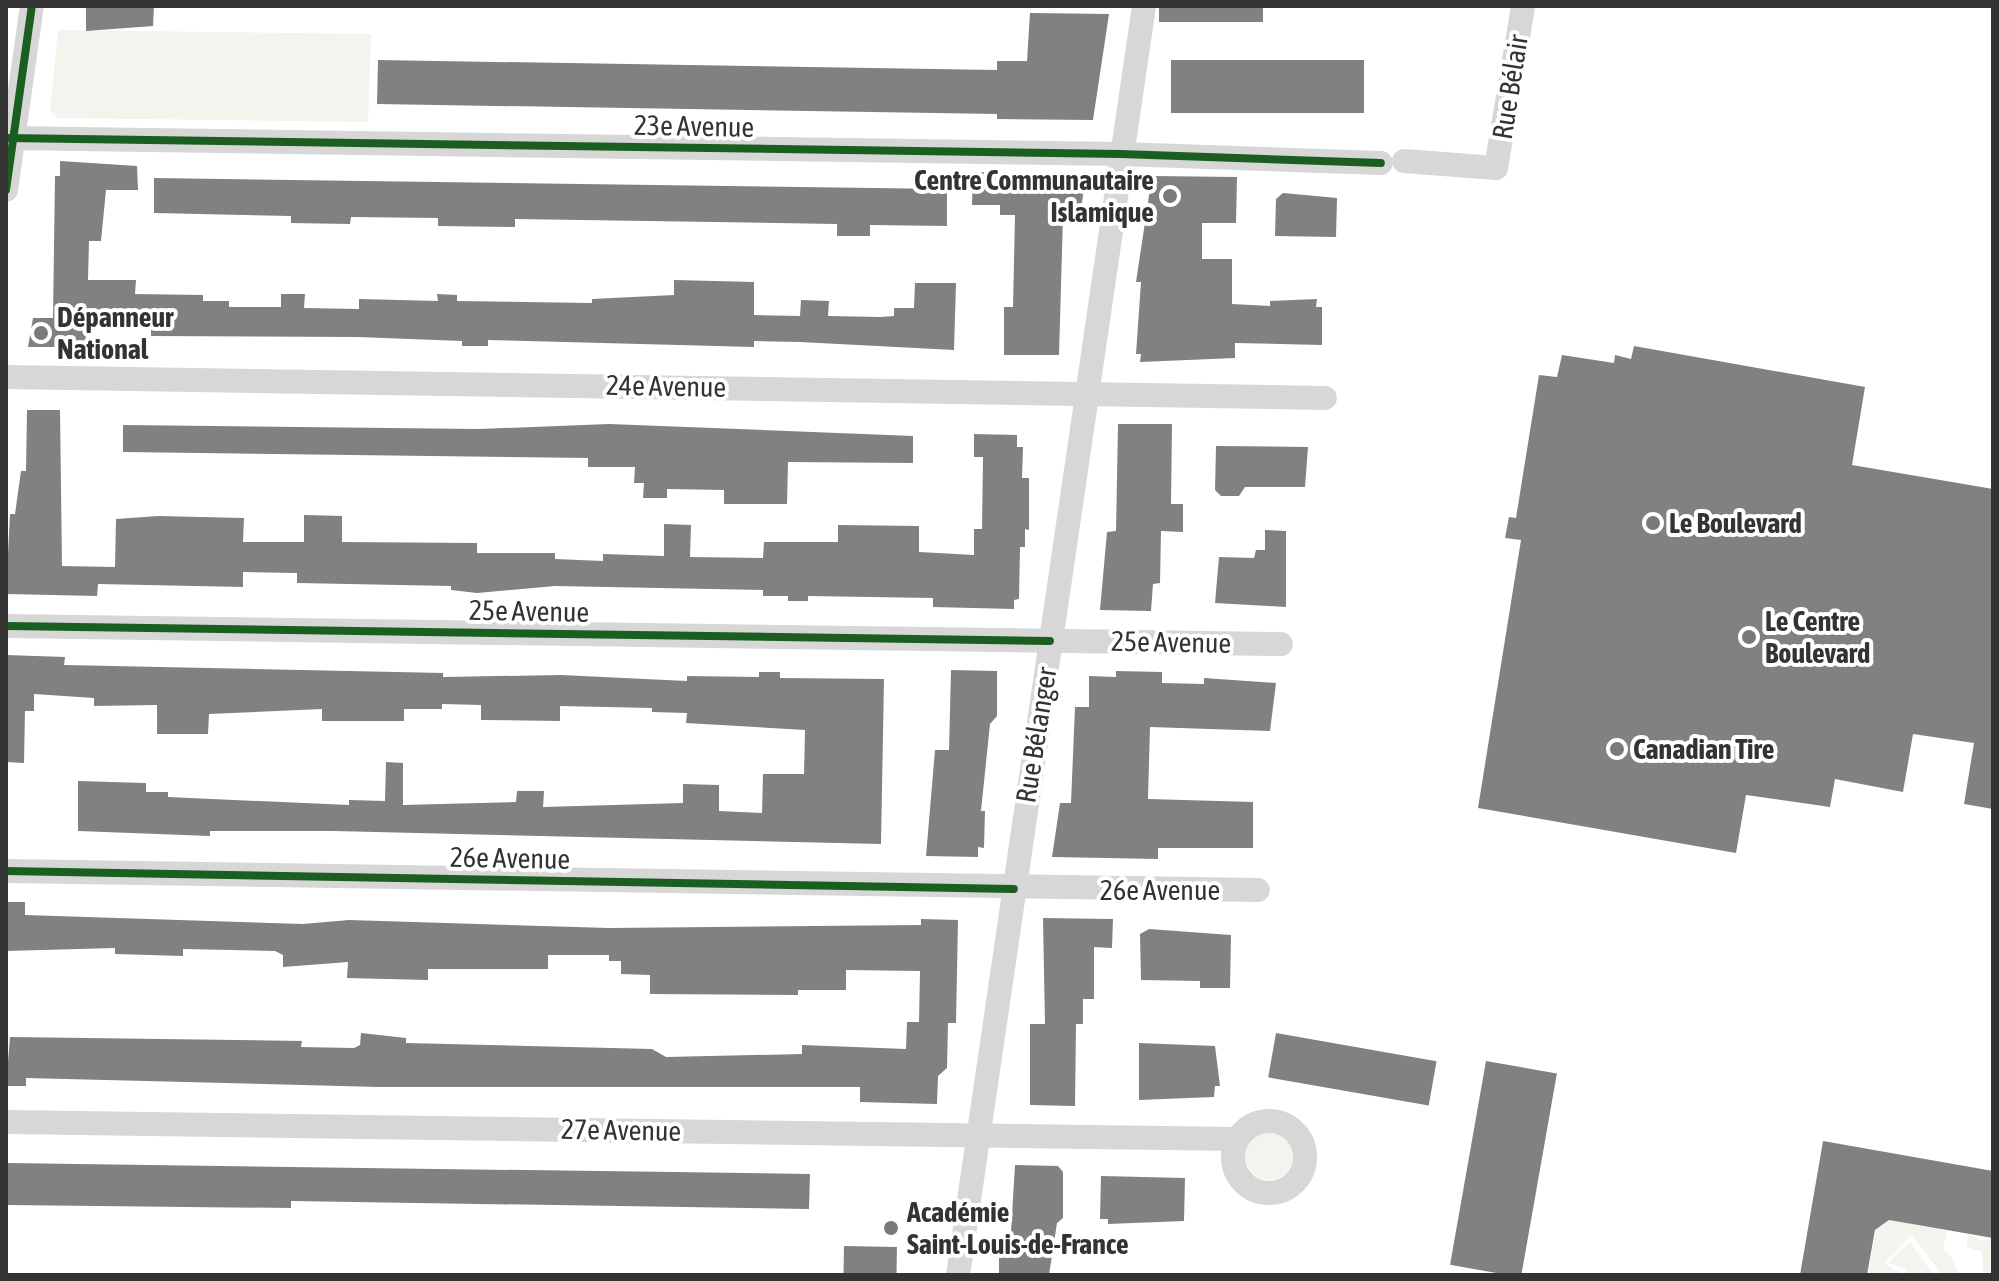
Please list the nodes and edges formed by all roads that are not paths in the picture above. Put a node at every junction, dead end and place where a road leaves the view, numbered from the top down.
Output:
1 (32, 6) edge
2 (1144, 6) edge
3 (1523, 6) edge
4 (10, 138) edge
5 (1121, 154) junction
6 (1496, 168) joint
7 (6, 190) edge
8 (6, 377) edge
9 (1087, 391) junction
10 (1325, 398) dead end
11 (6, 626) edge
12 (1050, 641) junction
13 (1281, 644) dead end
14 (6, 871) edge
15 (1014, 889) junction
16 (1258, 890) dead end
17 (6, 1122) edge
18 (979, 1135) junction
19 (1237, 1139) dead end
20 (958, 1275) edge

1 - 4 street
2 - 5 street, Rue Bélanger
3 - 6 street, Rue Bélair
4 - 5 street, 23e Avenue
4 - 7 street
5 - 6 street, 23e Avenue
5 - 9 street, Rue Bélanger
8 - 9 street, 24e Avenue
9 - 10 street, 24e Avenue
9 - 12 street, Rue Bélanger
11 - 12 street, 25e Avenue
12 - 13 street, 25e Avenue
12 - 15 street, Rue Bélanger
14 - 15 street, 26e Avenue
15 - 16 street, 26e Avenue
15 - 18 street, Rue Bélanger
17 - 18 street, 27e Avenue
18 - 19 street, 27e Avenue
18 - 20 street, Rue Bélanger

